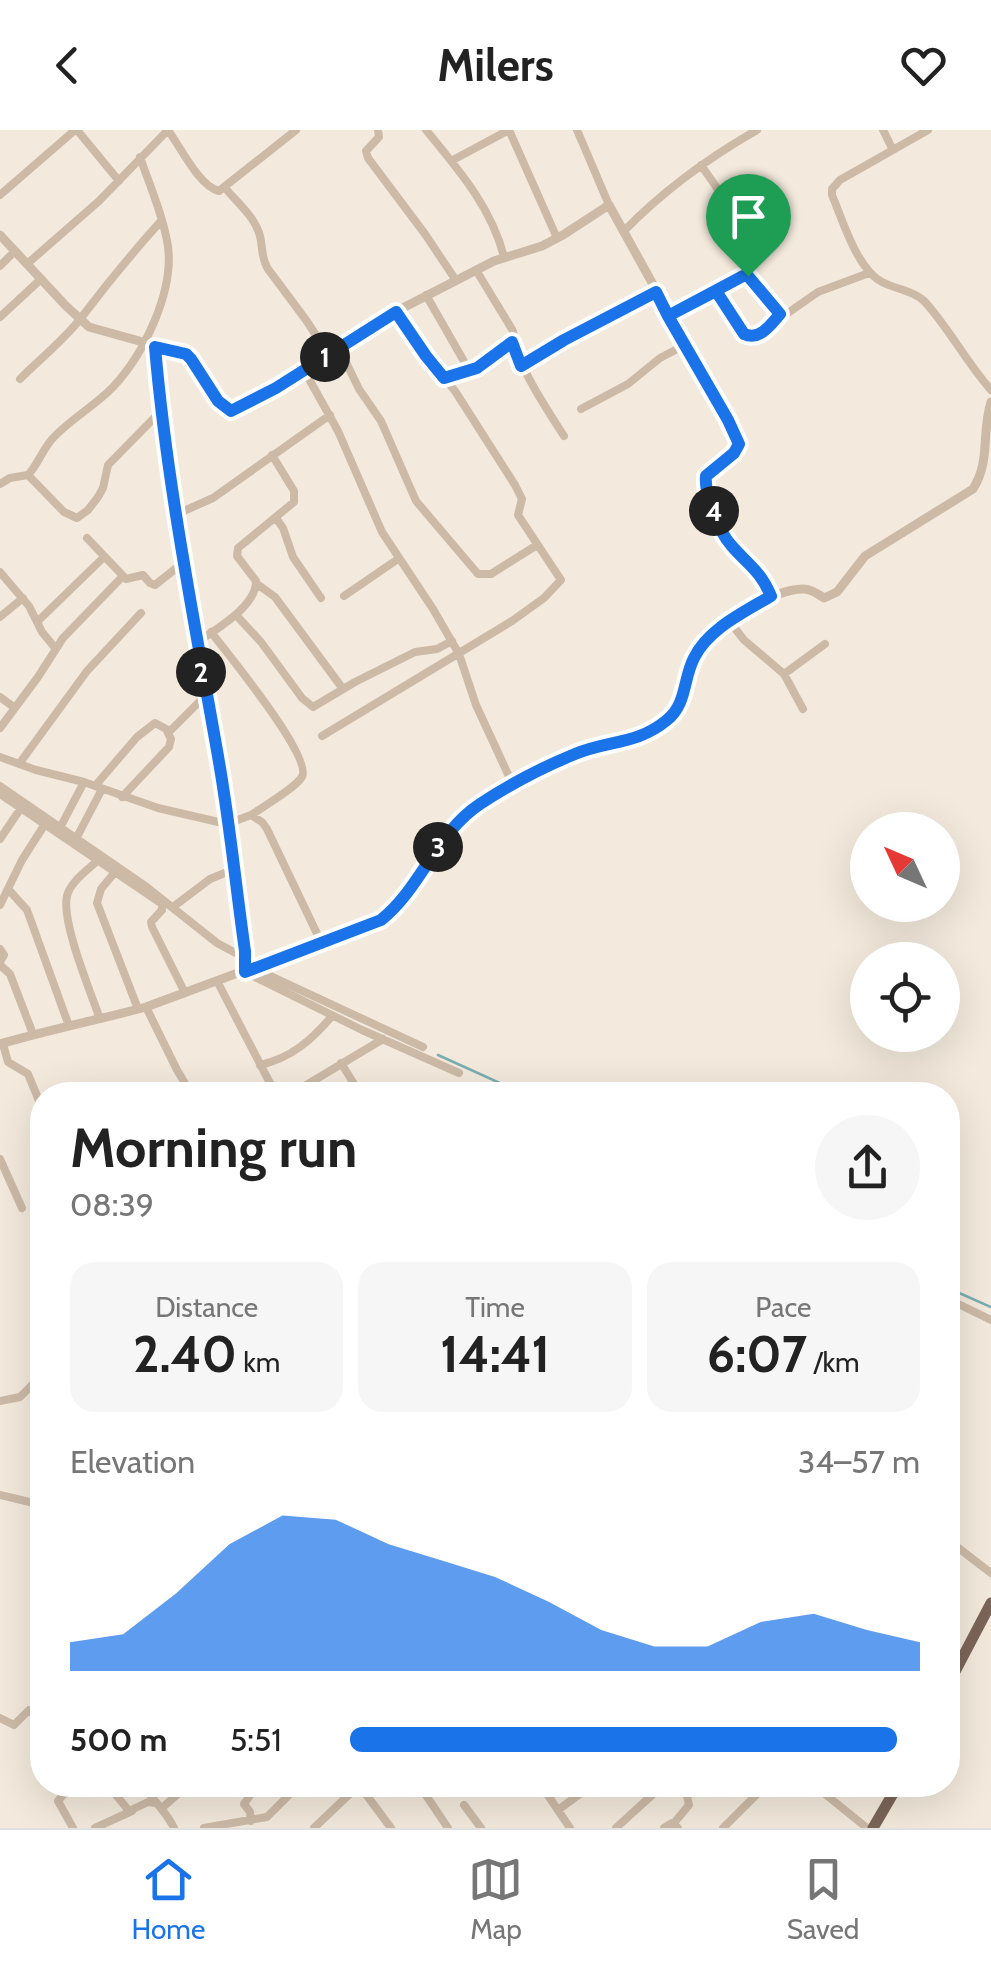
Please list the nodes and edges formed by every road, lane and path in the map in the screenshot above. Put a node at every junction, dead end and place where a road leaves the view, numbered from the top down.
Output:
1 (76, 130) edge
2 (168, 130) edge
3 (296, 130) edge
4 (378, 130) edge
5 (426, 130) edge
6 (509, 130) edge
7 (577, 130) edge
8 (757, 130) edge
9 (883, 130) edge
10 (928, 130) edge
11 (893, 150) junction
12 (140, 157) junction
13 (451, 161) junction
14 (701, 165) junction
15 (120, 180) junction
16 (225, 188) junction
17 (0, 195) edge
18 (609, 205) junction
19 (161, 221) junction
20 (624, 231) junction
21 (0, 235) edge
22 (558, 238) junction
23 (15, 252) junction
24 (504, 257) junction
25 (27, 264) junction
26 (0, 266) edge
27 (476, 270) junction
28 (869, 273) junction
29 (748, 276) junction
30 (456, 279) junction
31 (41, 280) junction
32 (716, 291) junction
33 (656, 292) junction
34 (426, 295) junction
35 (396, 312) junction
36 (780, 314) junction
37 (668, 316) junction
38 (0, 317) edge
39 (80, 320) junction
40 (512, 342) junction
41 (685, 344) junction
42 (150, 345) junction
43 (338, 348) junction
44 (329, 355) junction
45 (521, 366) junction
46 (304, 370) junction
47 (469, 370) junction
48 (444, 378) junction
49 (20, 380) dead end
50 (991, 390) edge
51 (991, 402) edge
52 (580, 409) dead end
53 (162, 410) junction
54 (330, 415) junction
55 (564, 436) dead end
56 (272, 455) junction
57 (28, 474) junction
58 (0, 484) edge
59 (177, 514) junction
60 (276, 518) junction
61 (87, 538) dead end
62 (537, 544) junction
63 (104, 556) junction
64 (398, 559) junction
65 (184, 562) junction
66 (0, 572) edge
67 (123, 576) junction
68 (257, 584) junction
69 (344, 596) dead end
70 (771, 596) junction
71 (22, 598) junction
72 (321, 598) dead end
73 (141, 613) dead end
74 (236, 615) junction
75 (0, 617) edge
76 (37, 622) junction
77 (730, 622) junction
78 (211, 632) junction
79 (452, 642) junction
80 (196, 643) junction
81 (825, 644) dead end
82 (56, 648) junction
83 (458, 654) junction
84 (784, 674) junction
85 (344, 690) junction
86 (206, 696) junction
87 (0, 697) edge
88 (15, 708) junction
89 (804, 709) dead end
90 (0, 728) edge
91 (167, 730) junction
92 (322, 736) dead end
93 (0, 757) edge
94 (18, 764) junction
95 (84, 782) junction
96 (512, 785) junction
97 (98, 788) junction
98 (0, 790) edge
99 (122, 797) junction
100 (21, 808) junction
101 (252, 816) junction
102 (46, 824) junction
103 (227, 824) junction
104 (61, 826) junction
105 (78, 837) junction
106 (0, 838) edge
107 (98, 860) junction
108 (232, 870) junction
109 (115, 872) junction
110 (8, 889) junction
111 (0, 905) edge
112 (173, 906) junction
113 (321, 942) junction
114 (0, 949) edge
115 (245, 958) junction
116 (0, 964) edge
117 (249, 970) junction
118 (217, 981) junction
119 (185, 993) junction
120 (142, 1008) junction
121 (332, 1016) junction
122 (100, 1020) junction
123 (69, 1026) junction
124 (34, 1034) junction
125 (383, 1040) junction
126 (2, 1044) edge
127 (423, 1046) dead end
128 (341, 1063) junction
129 (260, 1065) junction
130 (459, 1074) dead end
131 (31, 1082) edge
132 (184, 1082) edge
133 (270, 1082) edge
134 (312, 1082) edge
135 (353, 1082) edge
136 (0, 1159) edge
137 (22, 1208) dead end
138 (960, 1305) edge
139 (991, 1320) edge
140 (30, 1386) edge
141 (0, 1401) edge
142 (0, 1495) edge
143 (30, 1502) edge
144 (960, 1549) edge
145 (991, 1572) edge
146 (991, 1604) edge
147 (960, 1662) edge
148 (30, 1710) edge
149 (0, 1718) edge
150 (61, 1797) edge
151 (117, 1797) edge
152 (153, 1797) edge
153 (171, 1797) edge
154 (249, 1797) edge
155 (287, 1797) edge
156 (346, 1797) edge
157 (368, 1797) edge
158 (427, 1797) edge
159 (549, 1797) edge
160 (573, 1797) edge
161 (650, 1797) edge
162 (687, 1797) edge
163 (754, 1797) edge
164 (830, 1797) edge
165 (890, 1797) edge
166 (159, 1805) junction
167 (464, 1805) dead end
168 (558, 1810) junction
169 (132, 1811) junction
170 (268, 1817) junction
171 (252, 1821) junction
172 (676, 1826) edge
173 (73, 1828) edge
174 (94, 1828) edge
175 (174, 1828) edge
176 (204, 1828) edge
177 (274, 1828) edge
178 (314, 1828) edge
179 (391, 1828) edge
180 (448, 1828) edge
181 (481, 1828) edge
182 (570, 1828) edge
183 (616, 1828) edge
184 (664, 1828) edge
185 (722, 1828) edge
186 (870, 1828) edge

1 - 15 street
1 - 17 street
2 - 12 street
2 - 16 street
3 - 16 street
4 - 30 street
5 - 13 street
6 - 13 street
6 - 22 street
7 - 18 street
8 - 14 street
9 - 11 street
10 - 11 street
11 - 28 street
12 - 15 street
12 - 19 street
13 - 24 street
14 - 20 street
14 - 29 street
15 - 25 street
16 - 44 street
18 - 20 street
18 - 22 street
19 - 39 street
19 - 42 street
20 - 33 street
21 - 23 street
22 - 24 street
23 - 25 street
23 - 26 street
24 - 27 street
25 - 31 street
27 - 30 street
27 - 40 street
28 - 36 street
28 - 50 street
29 - 32 street
29 - 36 street
30 - 34 street
31 - 38 street
31 - 39 street
32 - 36 street
32 - 37 street
33 - 37 street
33 - 45 street
34 - 35 street
34 - 47 street
35 - 43 street
35 - 48 street
37 - 41 street
39 - 42 street
39 - 49 street
40 - 45 street
40 - 47 street
41 - 52 street
41 - 70 street
42 - 46 street
42 - 53 street
42 - 57 street
43 - 44 street
43 - 62 street
44 - 46 street
45 - 55 street
46 - 54 street
47 - 48 street
48 - 62 street
51 - 70 street
53 - 57 street
53 - 59 street
54 - 56 street
54 - 64 street
56 - 59 street
56 - 60 street
57 - 58 street
59 - 65 street
60 - 68 street
60 - 72 street
61 - 63 street
62 - 83 street
63 - 67 street
63 - 76 street
64 - 69 street
64 - 79 street
65 - 67 street
65 - 80 street
66 - 71 street
67 - 82 street
68 - 74 street
68 - 85 street
70 - 77 street
71 - 75 street
71 - 76 street
73 - 94 street
74 - 78 street
74 - 85 street
76 - 82 street
77 - 84 street
77 - 96 street
78 - 80 street
78 - 101 street
79 - 83 street
79 - 85 street
80 - 86 street
81 - 84 street
82 - 88 street
83 - 92 street
83 - 96 street
84 - 89 street
86 - 91 street
86 - 103 street
87 - 88 street
88 - 90 street
91 - 97 street
91 - 99 street
93 - 94 street
94 - 95 street
95 - 97 street
95 - 104 street
96 - 113 street
97 - 99 street
97 - 105 street
98 - 100 street
98 - 104 street
99 - 103 street
100 - 102 street
100 - 106 street
101 - 103 street
101 - 113 street
102 - 107 street
102 - 110 street
103 - 108 street
104 - 105 street
105 - 112 street
107 - 109 street
107 - 122 street
108 - 112 street
108 - 115 street
109 - 119 street
109 - 120 street
110 - 111 street
110 - 123 street
112 - 115 street
113 - 117 street
114 - 116 street
115 - 117 street
116 - 124 street
117 - 118 street
117 - 121 street
117 - 127 street
118 - 119 street
118 - 129 street
119 - 120 street
120 - 122 street
120 - 132 street
121 - 125 street
121 - 129 street
122 - 123 street
123 - 124 street
124 - 126 street
125 - 128 street
125 - 130 street
126 - 131 street
128 - 134 street
128 - 135 street
129 - 133 street
136 - 137 street
138 - 139 street
140 - 141 street
142 - 143 street
144 - 145 street
146 - 147 main road
148 - 149 street
150 - 173 street
151 - 169 street
152 - 166 street
153 - 166 street
154 - 171 street
155 - 170 street
156 - 178 street
157 - 179 street
158 - 180 street
159 - 168 street
160 - 168 street
161 - 183 street
162 - 172 street
163 - 185 street
164 - 186 street
165 - 186 main road
166 - 169 street
166 - 175 street
167 - 181 street
168 - 182 street
169 - 174 street
170 - 171 street
170 - 177 street
171 - 176 street
172 - 184 street

